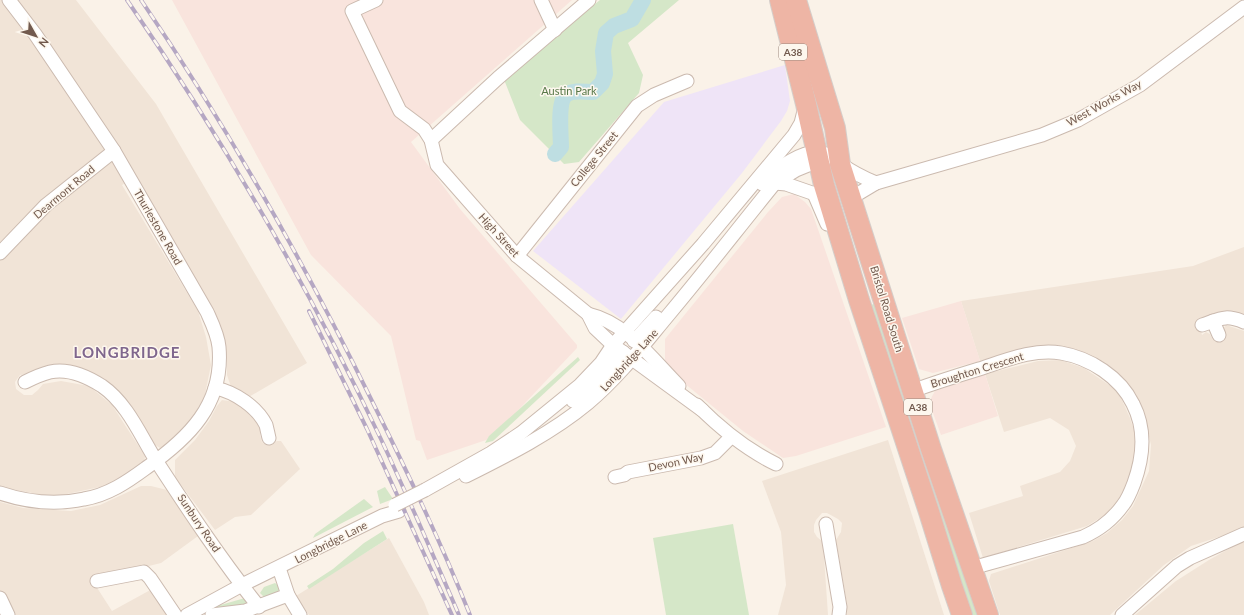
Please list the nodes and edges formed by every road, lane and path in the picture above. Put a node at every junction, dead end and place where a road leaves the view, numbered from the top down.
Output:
1 (9, 0) edge
2 (376, 0) edge
3 (541, 0) edge
4 (589, 0) edge
5 (780, 0) edge
6 (796, 0) edge
7 (1244, 7) edge
8 (555, 30) junction
9 (687, 81) dead end
10 (806, 104) junction
11 (431, 140) junction
12 (114, 151) junction
13 (825, 158) junction
14 (775, 183) junction
15 (876, 183) junction
16 (851, 198) junction
17 (703, 244) junction
18 (0, 253) edge
19 (517, 256) junction
20 (850, 270) junction
21 (884, 300) junction
22 (862, 309) junction
23 (588, 314) junction
24 (1244, 322) edge
25 (1219, 335) dead end
26 (634, 340) junction
27 (623, 352) junction
28 (25, 382) dead end
29 (215, 388) junction
30 (912, 391) junction
31 (702, 410) junction
32 (731, 437) junction
33 (269, 438) dead end
34 (157, 461) junction
35 (776, 464) dead end
36 (615, 477) dead end
37 (0, 493) edge
38 (426, 493) junction
39 (826, 524) dead end
40 (1244, 534) edge
41 (279, 568) junction
42 (972, 568) junction
43 (97, 581) dead end
44 (242, 586) junction
45 (288, 595) junction
46 (0, 598) edge
47 (254, 611) edge
48 (8, 615) edge
49 (175, 615) edge
50 (187, 615) edge
51 (212, 615) edge
52 (300, 615) edge
53 (839, 615) edge
54 (962, 615) edge
55 (988, 615) edge
56 (1122, 615) edge

1 - 12 street, Thurlestone Road
2 - 11 street, High Street
3 - 8 street
4 - 8 street
5 - 10 highway, Bristol Road South / A38
6 - 13 highway, Bristol Road South / A38
7 - 15 street, West Works Way
8 - 11 street
9 - 19 street, College Street
10 - 13 highway, Bristol Road South / A38
10 - 17 street, Longbridge Lane
11 - 19 street, High Street
12 - 18 street, Dearmont Road
12 - 29 street, Thurlestone Road
13 - 14 street, Longbridge Lane
13 - 15 street
13 - 16 highway, Bristol Road South / A38
13 - 17 street, Longbridge Lane
13 - 20 highway, Bristol Road South / A38
14 - 20 street
14 - 26 street, Longbridge Lane
15 - 16 street, West Works Way
16 - 20 highway
16 - 21 highway, Bristol Road South / A38
17 - 26 street, Longbridge Lane
19 - 23 street, High Street
20 - 22 highway, Bristol Road South / A38
21 - 22 highway
21 - 30 highway, Bristol Road South / A38
22 - 54 highway, Bristol Road South / A38
23 - 26 street, High Street
23 - 27 street, High Street
24 - 25 street
26 - 27 street, Longbridge Lane
26 - 27 street, Longbridge Lane
26 - 31 street
27 - 31 street
27 - 38 street, Longbridge Lane
27 - 38 street, Longbridge Lane
28 - 34 street, Sunbury Road
29 - 33 street
29 - 34 street, Thurlestone Road
30 - 42 highway, Bristol Road South / A38
30 - 42 street, Broughton Crescent
31 - 32 street
32 - 35 street
32 - 36 street, Devon Way
34 - 37 street, Thurlestone Road
34 - 44 street, Sunbury Road
38 - 41 street, Longbridge Lane, bridge
39 - 53 street
40 - 56 street
41 - 44 street, Longbridge Lane
41 - 45 street
42 - 55 highway, Bristol Road South / A38
43 - 49 street
44 - 47 street
44 - 50 street, Longbridge Lane
45 - 47 street
45 - 52 street
46 - 48 street
47 - 51 street

